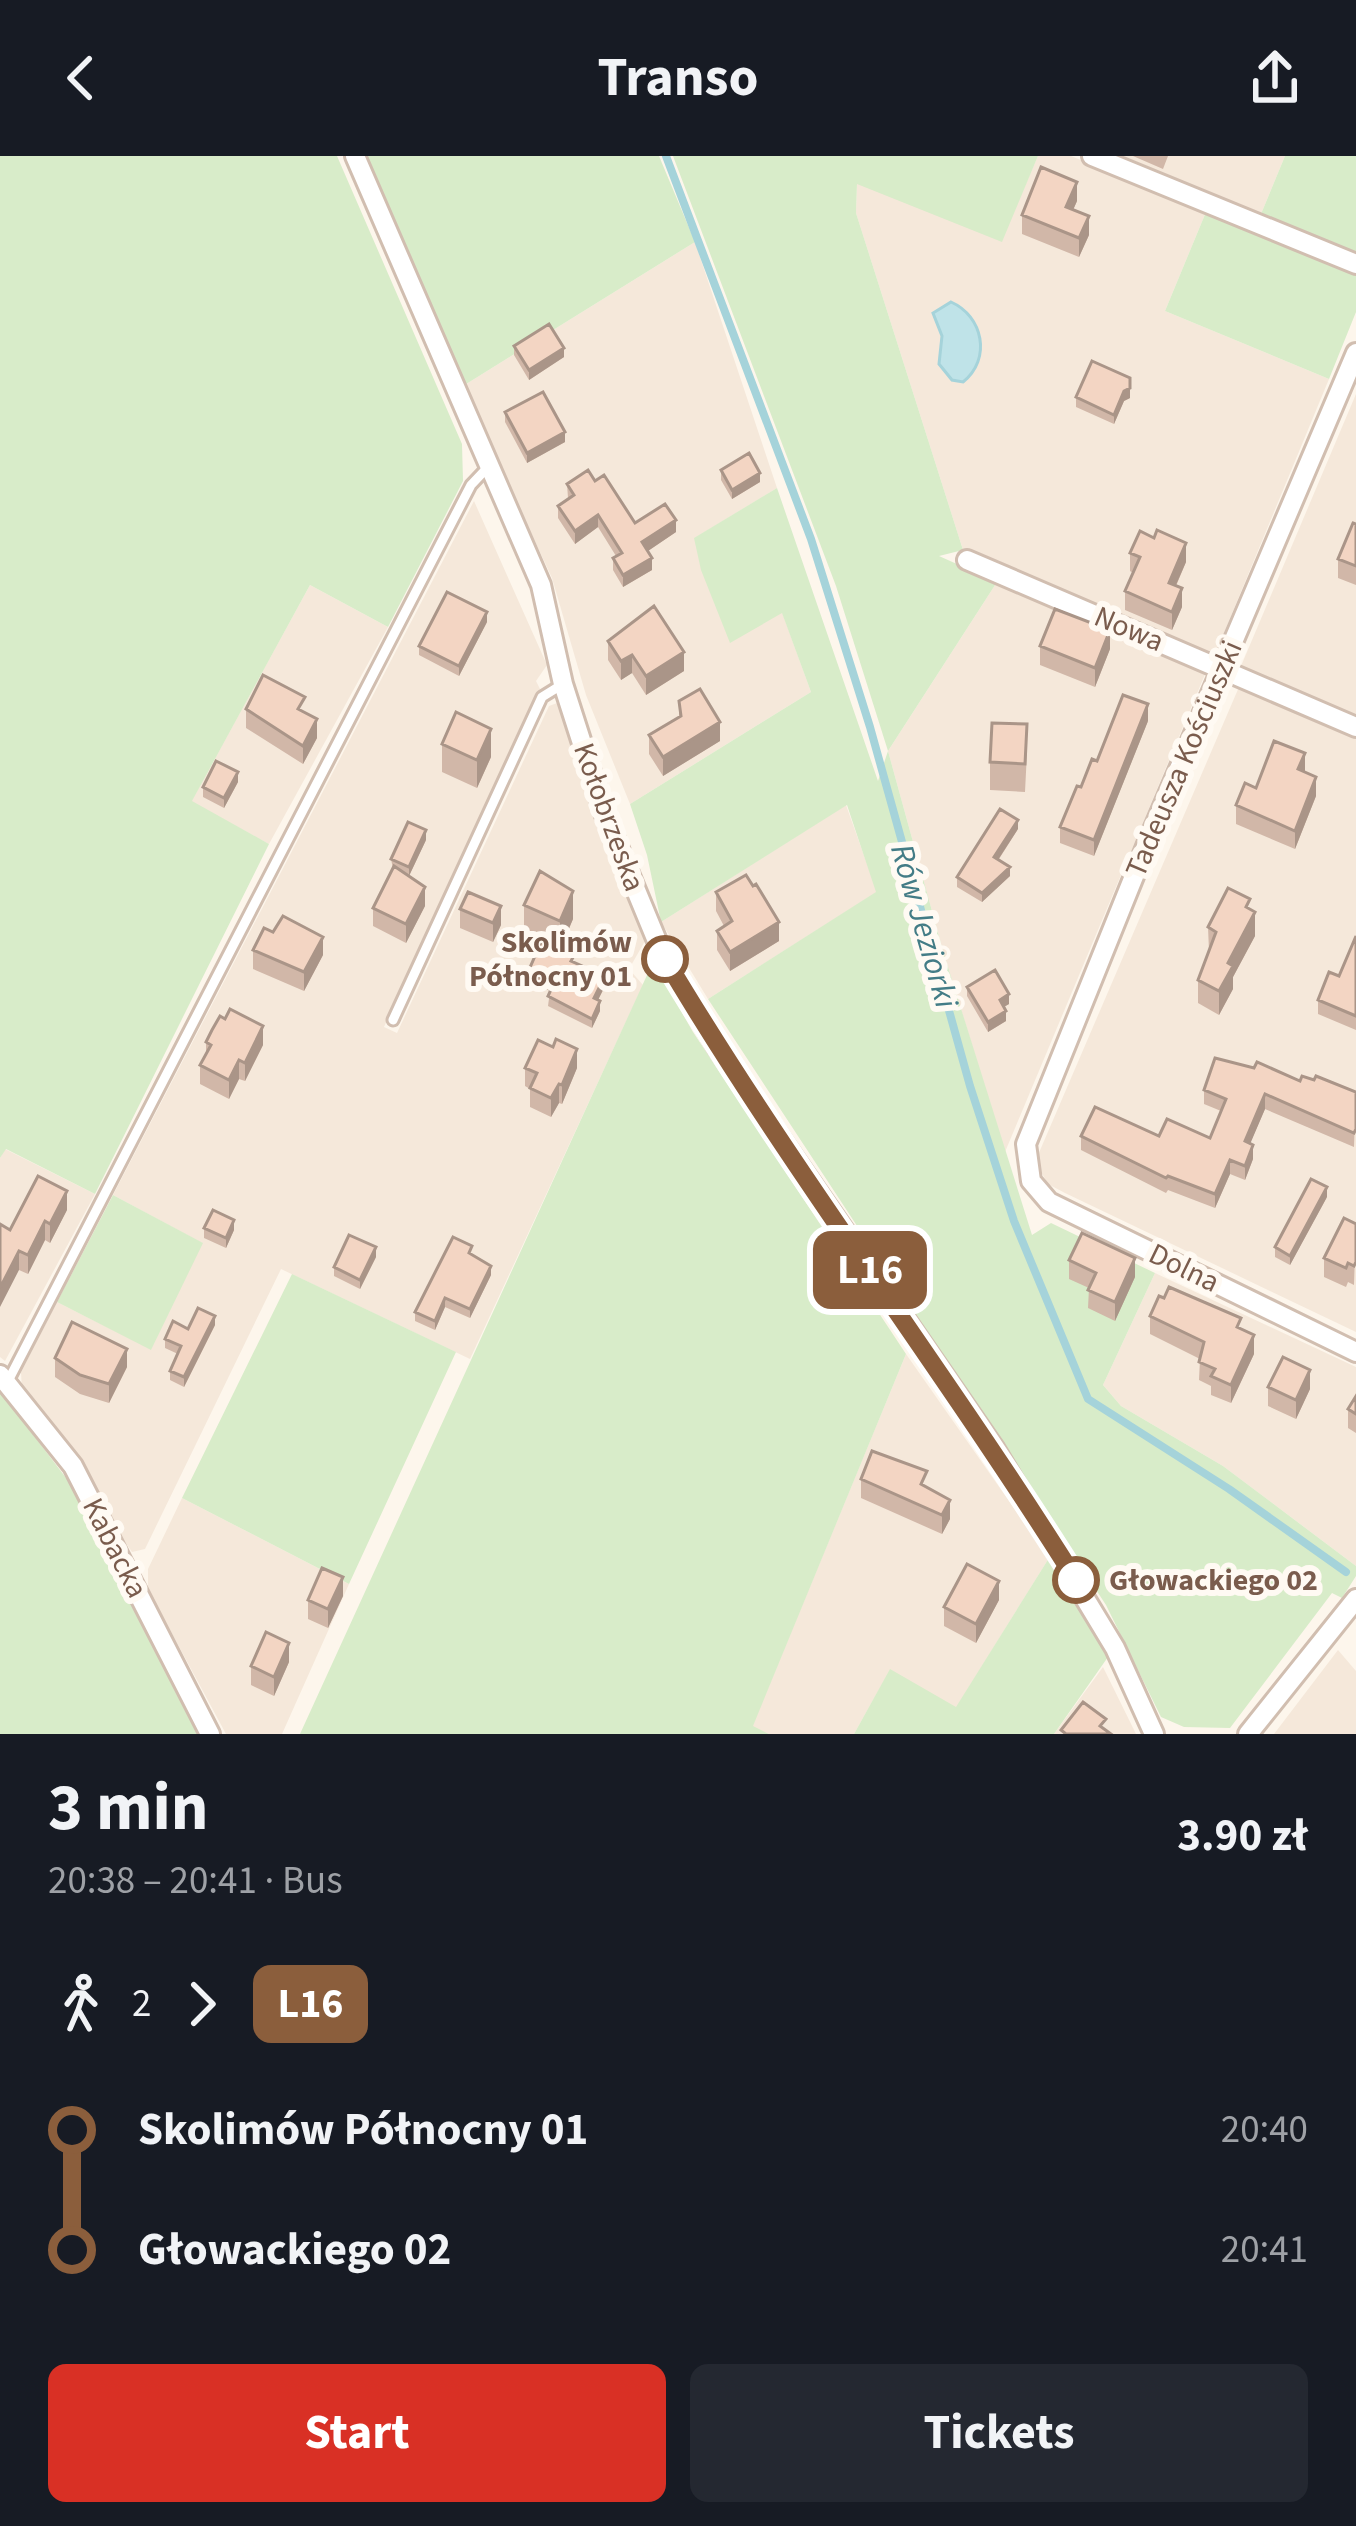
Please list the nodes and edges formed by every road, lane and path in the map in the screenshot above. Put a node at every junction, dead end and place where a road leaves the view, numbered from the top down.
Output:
1 (355, 156) edge
2 (1092, 156) edge
3 (1356, 264) edge
4 (1356, 353) edge
5 (489, 466) junction
6 (967, 560) dead end
7 (1223, 669) junction
8 (563, 684) junction
9 (1356, 727) edge
10 (393, 1020) dead end
11 (1026, 1168) joint
12 (1356, 1352) edge
13 (4, 1379) edge
14 (1356, 1599) edge
15 (210, 1734) edge
16 (1154, 1734) edge
17 (1248, 1734) edge

1 - 5 street, Kołobrzeska
2 - 3 street
4 - 7 street, Tadeusza Kościuszki
5 - 8 street, Kołobrzeska
5 - 13 lane
6 - 7 street, Nowa
7 - 9 street, Nowa
7 - 11 street, Tadeusza Kościuszki
8 - 10 lane
8 - 16 street, Kołobrzeska
11 - 12 street, Dolna
13 - 15 street, Kabacka
14 - 17 street

